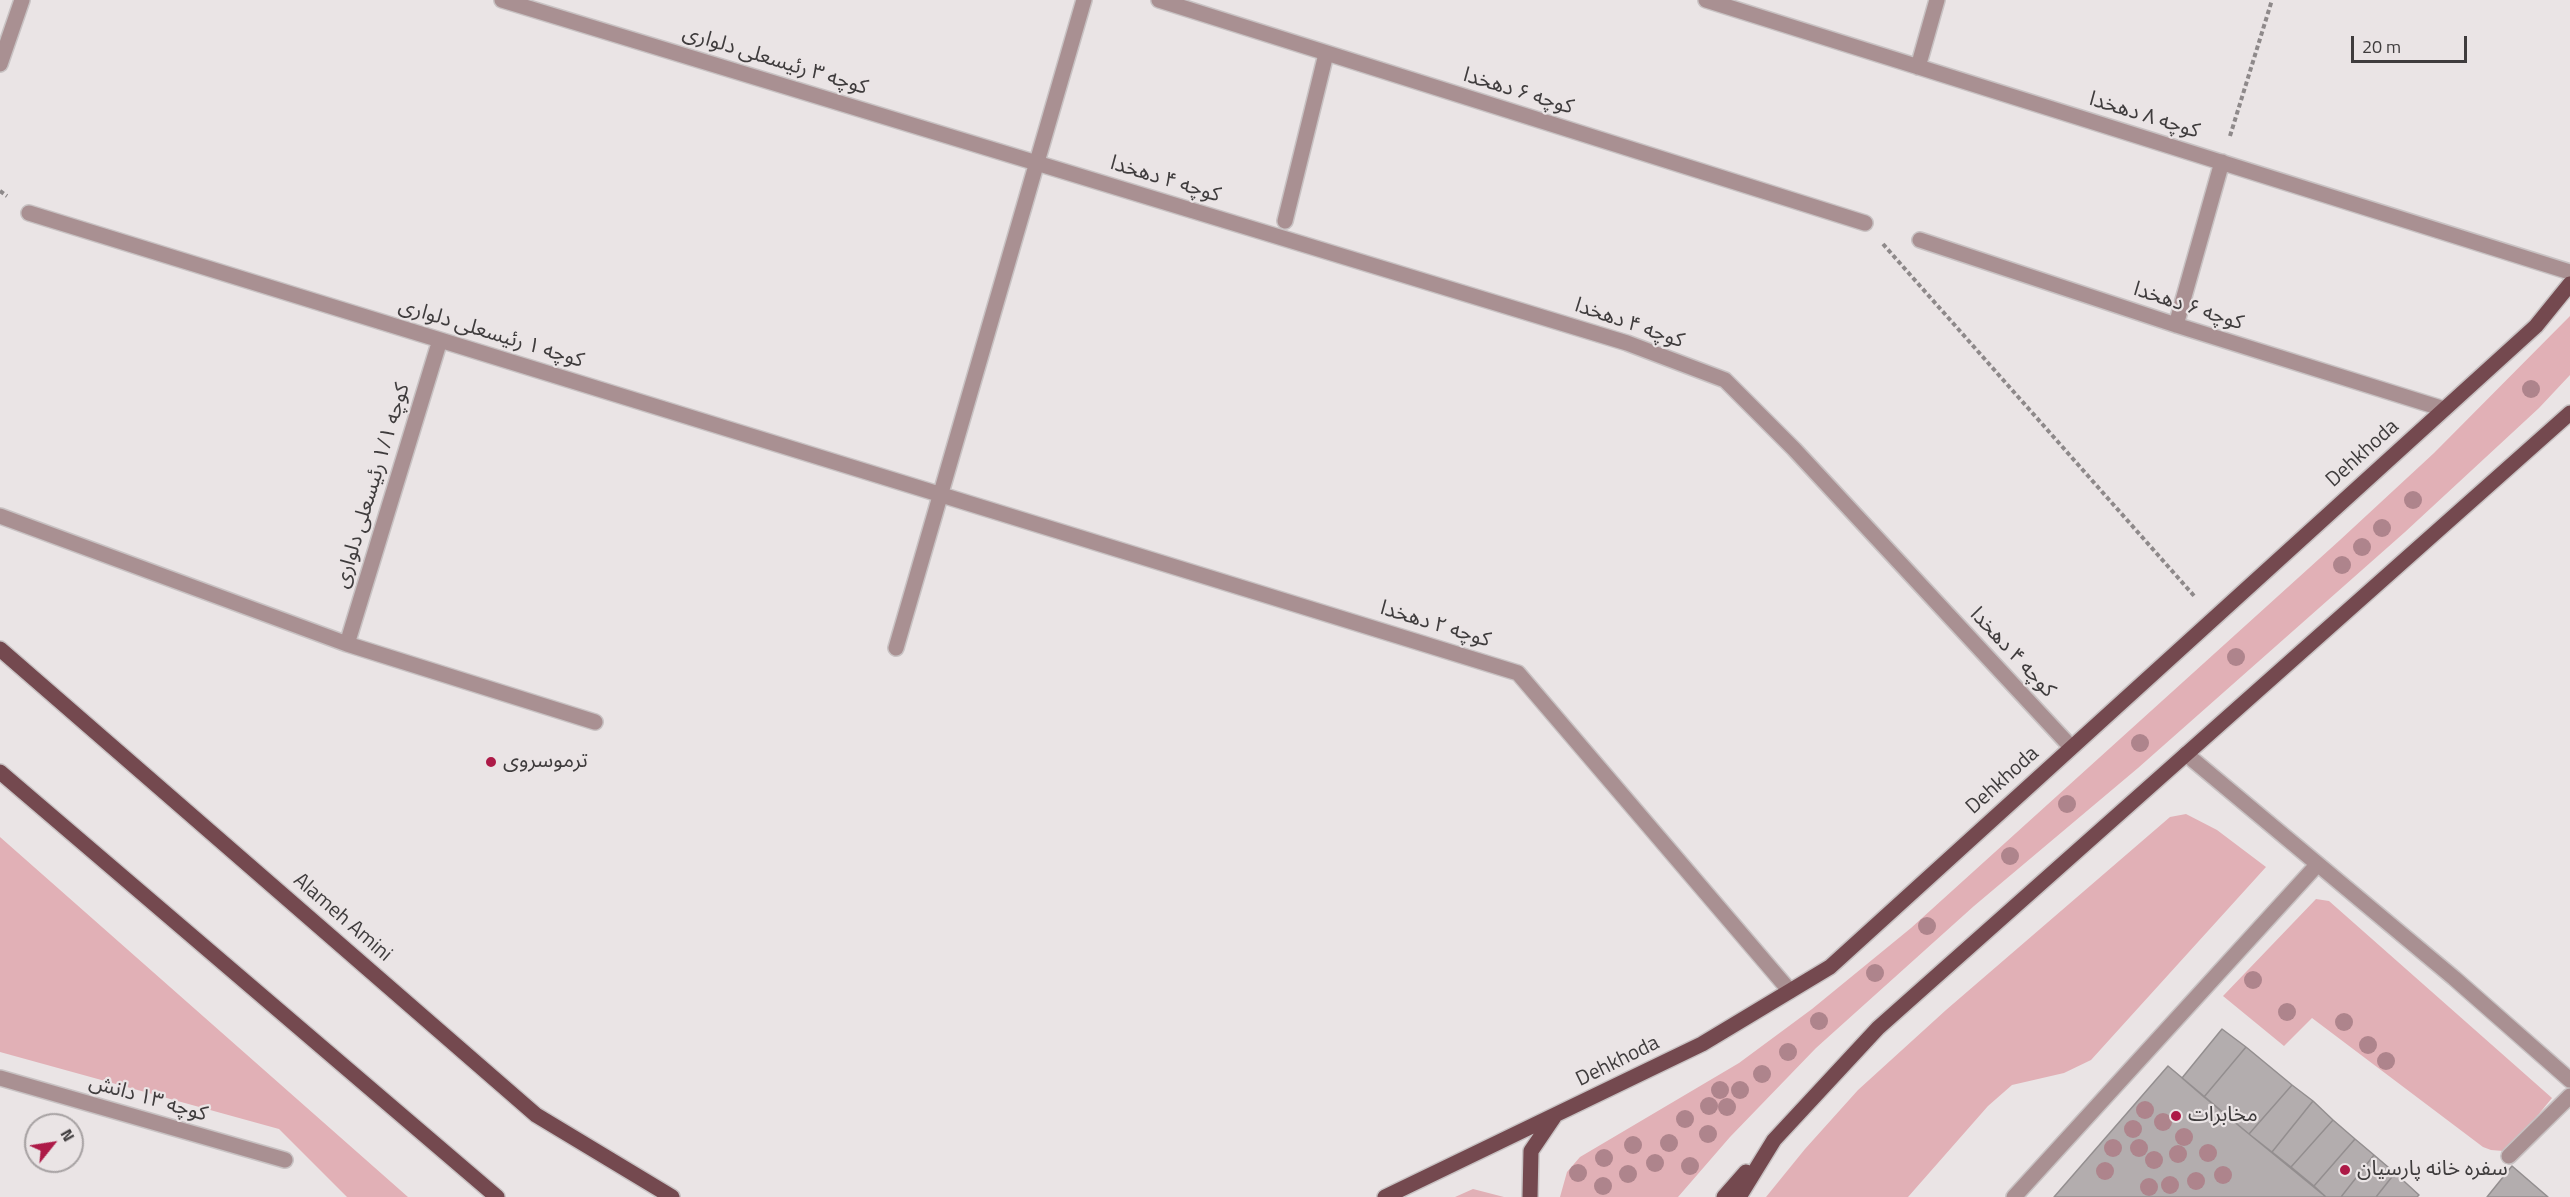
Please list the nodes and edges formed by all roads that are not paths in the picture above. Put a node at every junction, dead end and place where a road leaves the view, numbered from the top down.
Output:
1 (22, 0) edge
2 (502, 0) edge
3 (1084, 0) edge
4 (1159, 0) edge
5 (1706, 0) edge
6 (1936, 0) edge
7 (542, 6) edge
8 (1326, 54) junction
9 (0, 64) edge
10 (1918, 67) junction
11 (2222, 162) junction
12 (1036, 163) junction
13 (29, 213) dead end
14 (1285, 221) dead end
15 (1865, 223) road end
16 (1920, 240) dead end
17 (2570, 272) edge
18 (2570, 284) edge
19 (2176, 326) junction
20 (440, 340) junction
21 (2444, 409) junction
22 (2570, 413) edge
23 (940, 494) junction
24 (0, 516) edge
25 (347, 644) junction
26 (896, 648) dead end
27 (0, 649) edge
28 (595, 722) dead end
29 (2072, 747) junction
30 (2186, 754) junction
31 (0, 772) edge
32 (2317, 865) junction
33 (1790, 991) junction
34 (0, 1078) edge
35 (2570, 1080) edge
36 (2570, 1096) edge
37 (1556, 1115) junction
38 (1774, 1140) junction
39 (2509, 1156) dead end
40 (285, 1160) dead end
41 (497, 1197) edge
42 (672, 1197) edge
43 (1385, 1197) edge
44 (1530, 1197) edge
45 (1724, 1197) edge
46 (1739, 1197) edge
47 (2014, 1197) edge

1 - 9 street
2 - 7 street, کوچه ۳ رئیسعلی دلواری
3 - 12 street
4 - 8 street, کوچه ۶ دهخدا
5 - 10 street, کوچه ۸ دهخدا
6 - 10 street
7 - 12 street, کوچه ۳ رئیسعلی دلواری
8 - 14 street
8 - 15 street, کوچه ۶ دهخدا
10 - 11 street, کوچه ۸ دهخدا
11 - 17 street, کوچه ۸ دهخدا
11 - 19 street
12 - 23 street
12 - 29 street, کوچه ۴ دهخدا
13 - 20 street, کوچه ۱ رئیسعلی دلواری
16 - 19 street, کوچه ۶ دهخدا
18 - 21 main road, Dehkhoda
19 - 21 street, کوچه ۶ دهخدا
20 - 23 street, کوچه ۱ رئیسعلی دلواری
20 - 25 street, کوچه ۱/۱ رئیسعلی دلواری
21 - 29 main road, Dehkhoda
22 - 30 main road
23 - 26 street
23 - 33 street, کوچه ۲ دهخدا
24 - 25 street
25 - 28 street
27 - 42 main road, Alameh Amini
29 - 33 main road, Dehkhoda
30 - 32 street
30 - 38 main road
31 - 41 main road
32 - 35 street
32 - 47 street
33 - 37 main road, Dehkhoda
34 - 40 street, کوچه ۱۳ دانش
36 - 39 street
37 - 43 main road, Dehkhoda
37 - 44 main road
38 - 45 main road
38 - 46 main road

